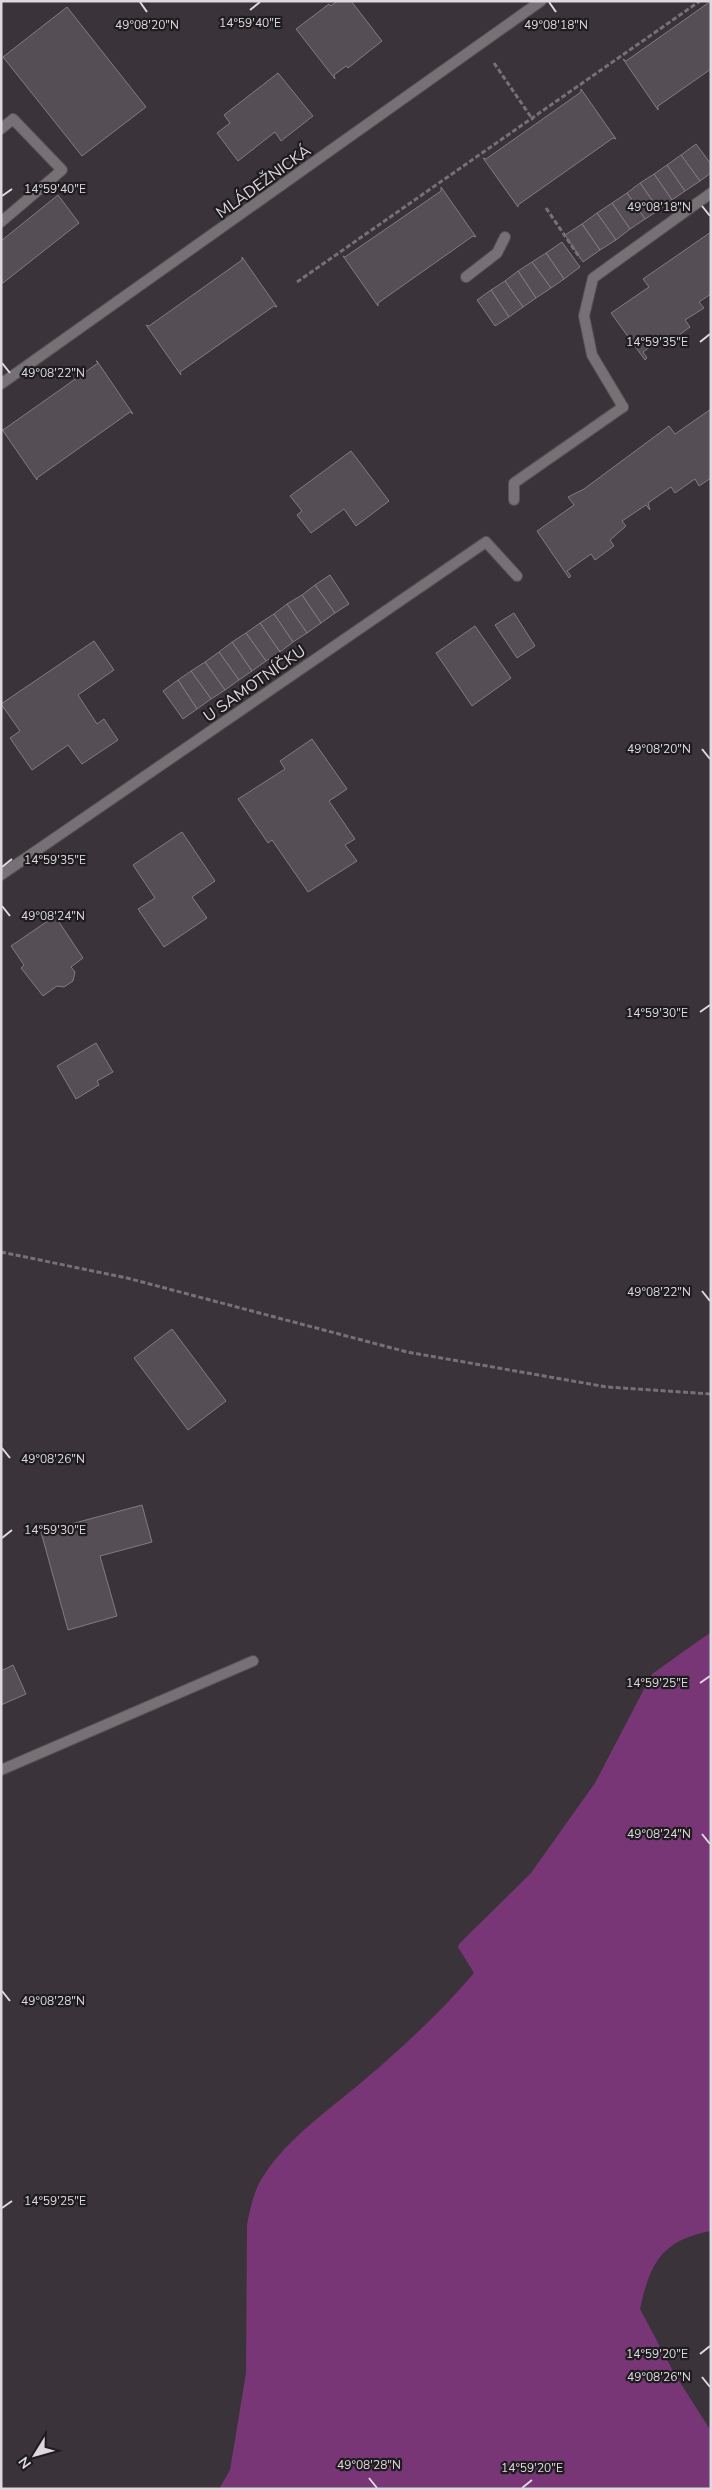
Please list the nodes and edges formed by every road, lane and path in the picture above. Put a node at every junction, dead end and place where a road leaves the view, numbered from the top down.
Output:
1 (541, 1) edge
2 (700, 1) edge
3 (481, 44) junction
4 (533, 120) junction
5 (1, 129) edge
6 (711, 193) edge
7 (546, 208) dead end
8 (1, 222) edge
9 (505, 237) dead end
10 (466, 278) dead end
11 (593, 278) junction
12 (297, 282) dead end
13 (1, 384) edge
14 (514, 500) dead end
15 (517, 576) dead end
16 (1, 876) edge
17 (1, 1252) edge
18 (711, 1394) edge
19 (253, 1661) dead end
20 (1, 1770) edge

1 - 3 street, MLÁDEŽNICKÁ
2 - 4 path
3 - 4 path
3 - 13 street, MLÁDEŽNICKÁ
4 - 12 path
5 - 8 street
6 - 11 street
7 - 11 path
9 - 10 street
11 - 14 street
15 - 16 street, U SAMOTNÍČKU
17 - 18 path
19 - 20 street

